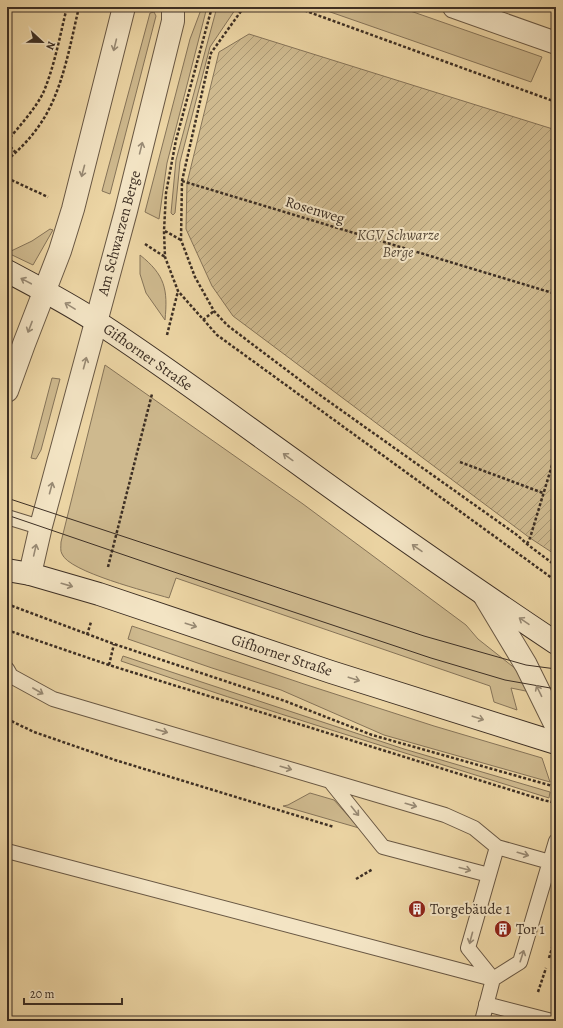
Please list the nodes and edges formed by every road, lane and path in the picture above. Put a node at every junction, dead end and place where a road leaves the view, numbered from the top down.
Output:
1 (67, 7) edge
2 (80, 7) edge
3 (124, 7) edge
4 (173, 7) edge
5 (212, 7) edge
6 (295, 7) edge
7 (454, 7) edge
8 (490, 7) edge
9 (243, 8) edge
10 (552, 42) edge
11 (556, 102) edge
12 (7, 142) edge
13 (16, 153) junction
14 (7, 160) edge
15 (182, 181) junction
16 (164, 231) junction
17 (181, 240) junction
18 (7, 271) edge
19 (44, 291) junction
20 (178, 291) junction
21 (556, 294) edge
22 (214, 311) junction
23 (202, 320) junction
24 (96, 321) junction
25 (160, 365) junction
26 (7, 391) edge
27 (556, 452) edge
28 (460, 462) dead end
29 (543, 493) junction
30 (7, 517) edge
31 (41, 526) junction
32 (526, 544) junction
33 (556, 566) edge
34 (7, 570) edge
35 (30, 574) junction
36 (556, 581) edge
37 (99, 594) junction
38 (484, 595) junction
39 (7, 604) edge
40 (7, 630) edge
41 (87, 635) junction
42 (556, 643) edge
43 (114, 644) junction
44 (109, 665) junction
45 (7, 669) edge
46 (7, 719) edge
47 (556, 726) edge
48 (556, 742) edge
49 (330, 781) junction
50 (556, 787) edge
51 (556, 803) edge
52 (340, 829) dead end
53 (556, 841) edge
54 (497, 847) junction
55 (7, 851) edge
56 (550, 862) junction
57 (489, 875) junction
58 (556, 935) edge
59 (493, 979) junction
60 (486, 1004) junction
61 (530, 1015) junction
62 (482, 1021) edge
63 (552, 1021) edge

1 - 12 path
2 - 13 path
3 -> 19 street
24 -> 4 street, Am Schwarzen Berge
5 - 9 path
5 - 16 path
6 - 11 path
7 - 10 street
8 - 10 street
9 - 15 path
12 - 13 path
13 - 14 path
15 - 17 path
15 - 21 path, Rosenweg
16 - 17 path
16 - 20 path
17 - 22 path
19 -> 18 street, Gifhorner Straße
24 -> 19 street, Gifhorner Straße
19 -> 26 street
20 - 23 path
20 - 25 path
22 - 23 path
22 - 32 path
23 - 36 path
24 - 25 street, Gifhorner Straße
31 -> 24 street, Am Schwarzen Berge
25 - 37 path
38 -> 25 street, Gifhorner Straße
27 - 29 path
28 - 29 path
29 - 32 path
30 - 31 lane
35 -> 31 street, Am Schwarzen Berge
32 - 33 path
34 - 35 street, Gifhorner Straße
35 -> 37 street, Gifhorner Straße
37 - 41 path
37 -> 48 street, Gifhorner Straße
42 -> 38 street, Gifhorner Straße
47 -> 38 street, Gifhorner Straße
39 - 41 path
40 - 44 path
41 - 43 path
43 - 44 path
43 - 50 path
44 - 51 path
45 -> 49 lane
46 - 52 path
49 -> 54 lane
49 -> 57 lane
53 - 56 lane
54 -> 56 lane
54 - 57 lane
55 - 59 lane
59 -> 56 lane
57 -> 59 lane
58 - 61 path
59 - 60 lane
60 - 61 lane
60 - 62 lane
61 - 63 lane

